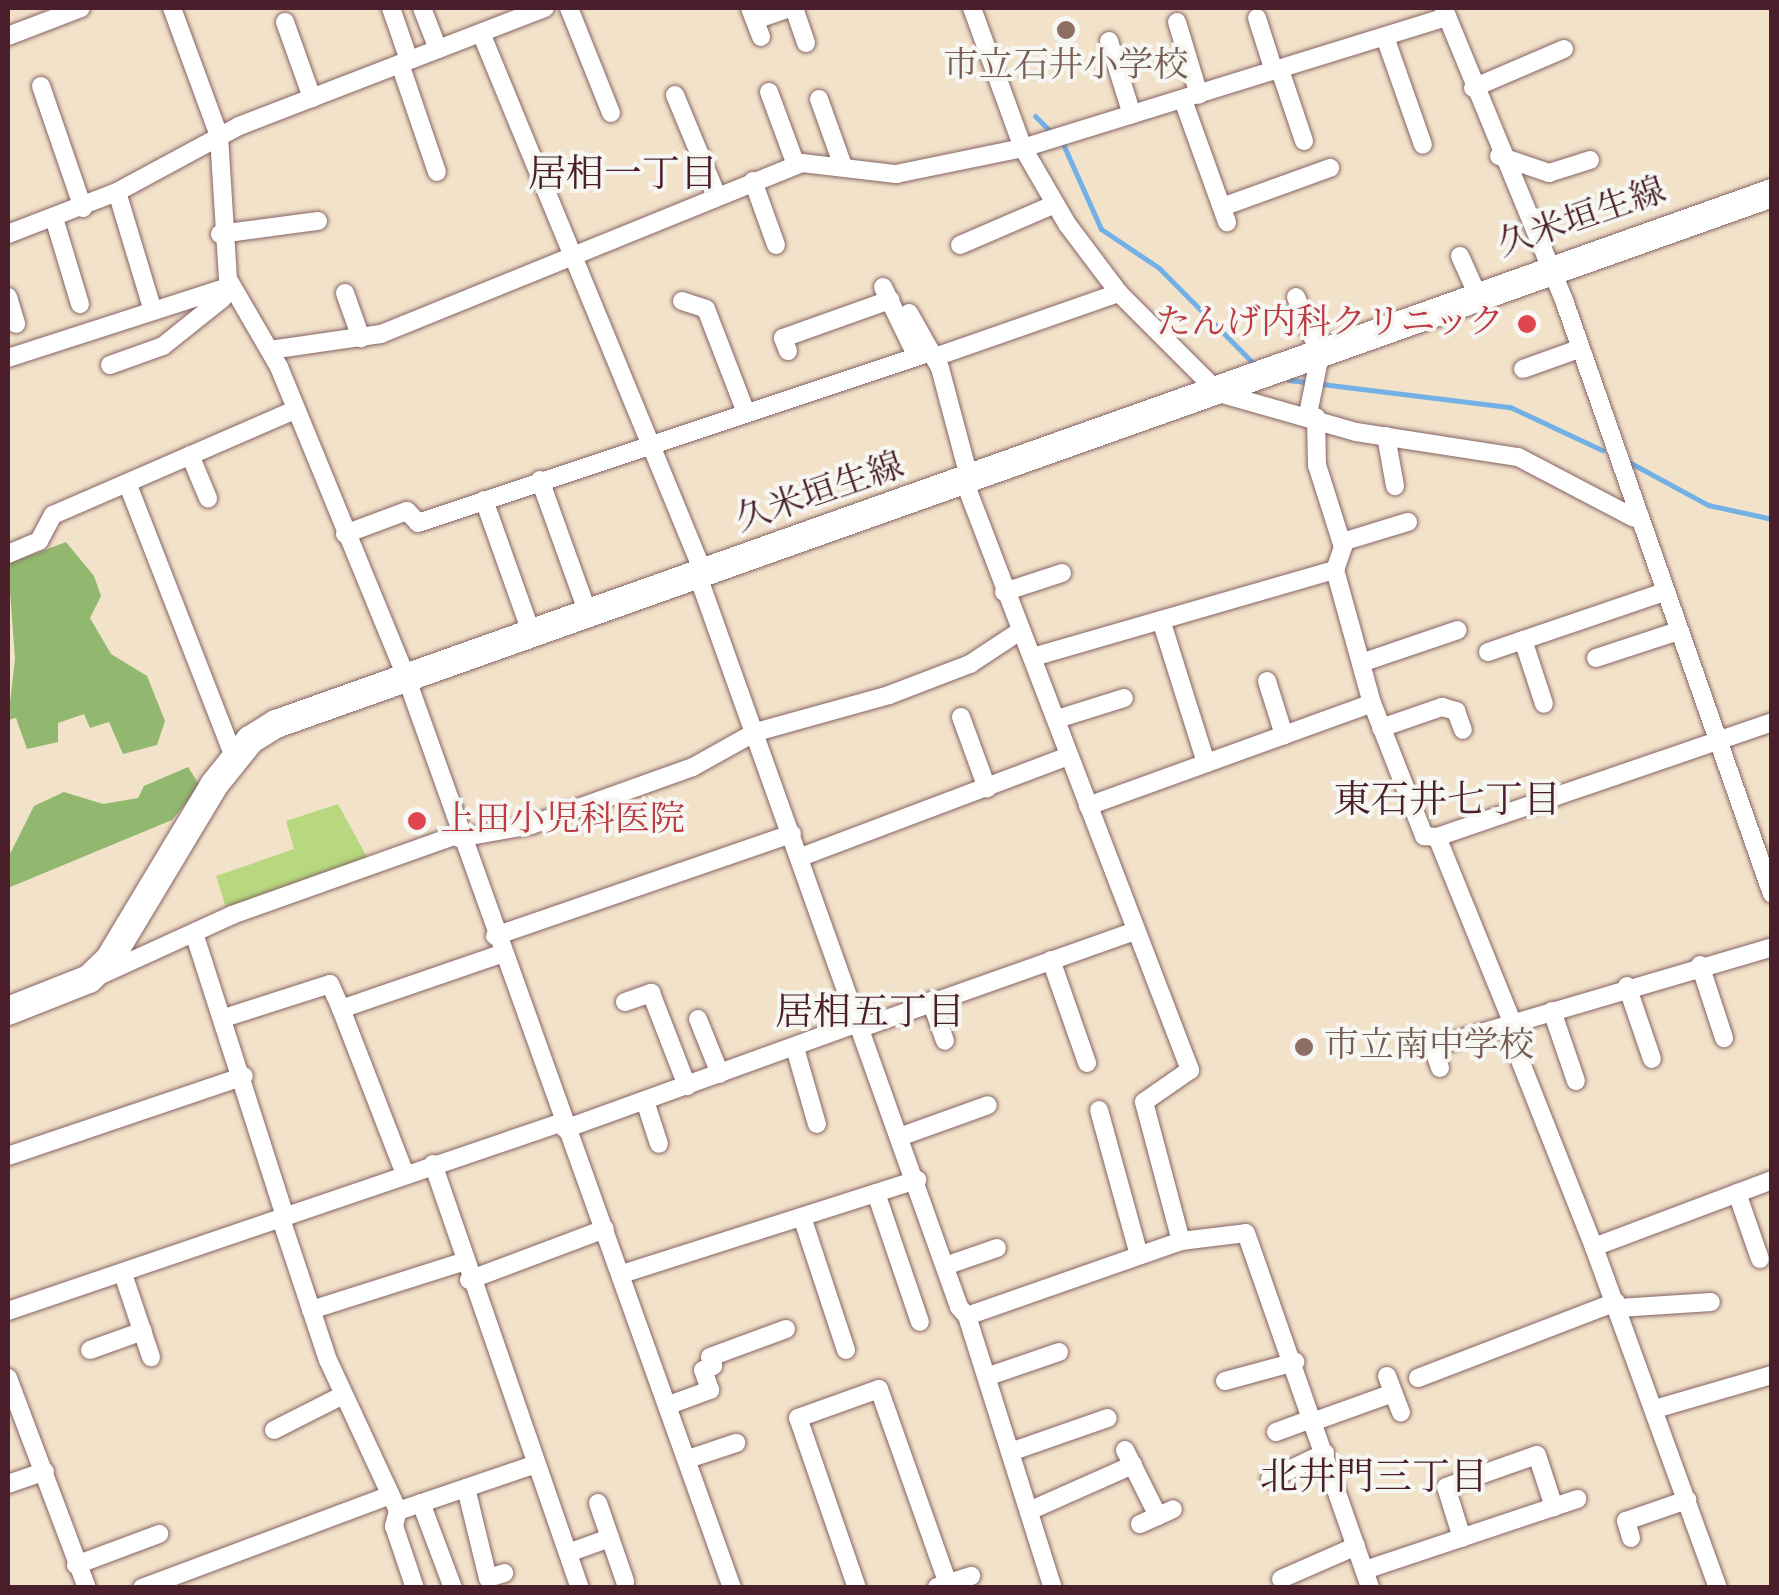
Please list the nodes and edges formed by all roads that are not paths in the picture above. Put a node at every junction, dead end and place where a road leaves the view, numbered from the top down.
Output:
1 (81, 8) edge
2 (172, 8) edge
3 (390, 8) edge
4 (422, 8) edge
5 (569, 8) edge
6 (792, 8) edge
7 (972, 8) edge
8 (535, 9) edge
9 (1445, 12) edge
10 (1258, 18) dead end
11 (285, 22) dead end
12 (755, 22) edge
13 (1178, 22) dead end
14 (481, 33) junction
15 (8, 36) edge
16 (1385, 37) junction
17 (1109, 40) dead end
18 (806, 42) dead end
19 (438, 49) junction
20 (1564, 49) dead end
21 (404, 62) junction
22 (1277, 70) junction
23 (41, 86) dead end
24 (1474, 88) junction
25 (769, 92) dead end
26 (674, 95) dead end
27 (312, 98) junction
28 (1191, 98) junction
29 (819, 100) dead end
30 (610, 114) dead end
31 (1132, 114) junction
32 (218, 136) junction
33 (1304, 140) dead end
34 (1423, 145) dead end
35 (1023, 148) junction
36 (1499, 156) junction
37 (1590, 160) dead end
38 (796, 165) junction
39 (842, 166) junction
40 (1330, 168) dead end
41 (437, 172) dead end
42 (754, 181) junction
43 (117, 192) junction
44 (1772, 193) edge
45 (717, 196) junction
46 (1055, 204) junction
47 (83, 208) junction
48 (54, 218) junction
49 (318, 221) dead end
50 (8, 233) edge
51 (220, 234) junction
52 (776, 245) dead end
53 (960, 245) dead end
54 (573, 254) junction
55 (1460, 256) dead end
56 (1551, 269) junction
57 (233, 289) junction
58 (345, 292) dead end
59 (1119, 292) junction
60 (1296, 296) dead end
61 (1478, 296) junction
62 (8, 298) edge
63 (682, 301) dead end
64 (80, 304) dead end
65 (153, 311) junction
66 (909, 312) dead end
67 (16, 324) dead end
68 (361, 338) junction
69 (1580, 349) junction
70 (270, 350) junction
71 (788, 351) dead end
72 (927, 355) junction
73 (8, 358) edge
74 (110, 365) dead end
75 (1523, 369) dead end
76 (1317, 374) junction
77 (1219, 393) junction
78 (295, 410) junction
79 (745, 410) junction
80 (1312, 416) junction
81 (1386, 436) junction
82 (650, 441) junction
83 (190, 454) junction
84 (540, 480) junction
85 (968, 482) junction
86 (128, 485) junction
87 (1396, 486) dead end
88 (208, 498) dead end
89 (484, 500) junction
90 (1634, 518) junction
91 (1408, 522) dead end
92 (8, 531) edge
93 (344, 534) junction
94 (1342, 542) junction
95 (11, 552) edge
96 (1335, 570) junction
97 (1062, 573) dead end
98 (701, 575) junction
99 (1004, 592) junction
100 (1661, 593) junction
101 (588, 612) junction
102 (1162, 620) junction
103 (1458, 630) dead end
104 (531, 632) junction
105 (1020, 632) junction
106 (1675, 632) junction
107 (1524, 640) junction
108 (1488, 652) dead end
109 (1033, 657) junction
110 (1596, 658) dead end
111 (1361, 663) junction
112 (404, 674) junction
113 (1267, 681) dead end
114 (1124, 698) dead end
115 (1372, 703) junction
116 (1544, 704) dead end
117 (961, 717) dead end
118 (1057, 719) junction
119 (1772, 722) edge
120 (1382, 728) junction
121 (1463, 730) dead end
122 (756, 732) junction
123 (1284, 735) junction
124 (1715, 744) junction
125 (1068, 756) junction
126 (234, 757) junction
127 (1206, 763) junction
128 (987, 788) junction
129 (1088, 806) junction
130 (792, 834) junction
131 (458, 836) junction
132 (1437, 837) junction
133 (800, 857) junction
134 (1772, 894) edge
135 (1133, 932) junction
136 (194, 936) junction
137 (498, 945) junction
138 (1772, 947) edge
139 (1051, 960) junction
140 (1700, 965) junction
141 (88, 979) junction
142 (1628, 986) junction
143 (625, 1002) dead end
144 (932, 1002) junction
145 (341, 1009) junction
146 (8, 1010) edge
147 (1552, 1011) junction
148 (224, 1018) junction
149 (698, 1020) dead end
150 (862, 1024) junction
151 (1511, 1029) junction
152 (1724, 1038) dead end
153 (945, 1041) dead end
154 (795, 1048) junction
155 (1652, 1059) dead end
156 (1087, 1063) dead end
157 (1440, 1068) dead end
158 (720, 1074) junction
159 (244, 1076) junction
160 (1576, 1081) dead end
161 (687, 1086) junction
162 (645, 1100) junction
163 (988, 1105) dead end
164 (1099, 1110) dead end
165 (817, 1124) dead end
166 (562, 1126) junction
167 (902, 1136) junction
168 (659, 1144) dead end
169 (8, 1156) edge
170 (433, 1164) junction
171 (406, 1174) junction
172 (917, 1180) junction
173 (1772, 1180) edge
174 (1737, 1193) junction
175 (876, 1194) junction
176 (802, 1217) junction
177 (283, 1218) junction
178 (605, 1229) junction
179 (1181, 1241) junction
180 (1594, 1246) junction
181 (997, 1248) dead end
182 (1139, 1255) junction
183 (1760, 1259) dead end
184 (946, 1266) junction
185 (466, 1271) junction
186 (123, 1274) junction
187 (622, 1274) junction
188 (1699, 1298) dead end
189 (1617, 1305) junction
190 (311, 1310) junction
191 (8, 1312) edge
192 (968, 1316) junction
193 (920, 1322) dead end
194 (786, 1330) dead end
195 (142, 1331) junction
196 (90, 1350) dead end
197 (846, 1350) dead end
198 (1059, 1352) dead end
199 (152, 1357) dead end
200 (1295, 1362) junction
201 (1772, 1375) edge
202 (990, 1376) junction
203 (8, 1378) edge
204 (1418, 1378) dead end
205 (1225, 1381) dead end
206 (343, 1394) junction
207 (669, 1405) junction
208 (1655, 1409) junction
209 (1400, 1412) dead end
210 (1108, 1418) dead end
211 (1314, 1419) junction
212 (274, 1430) dead end
213 (1276, 1432) dead end
214 (736, 1443) dead end
215 (1016, 1450) junction
216 (1325, 1454) junction
217 (688, 1460) junction
218 (536, 1464) junction
219 (44, 1471) junction
220 (1270, 1478) dead end
221 (8, 1484) edge
222 (466, 1488) junction
223 (1577, 1499) dead end
224 (1687, 1500) junction
225 (393, 1503) junction
226 (422, 1503) junction
227 (598, 1503) dead end
228 (1554, 1507) junction
229 (1029, 1511) junction
230 (1140, 1524) dead end
231 (159, 1534) dead end
232 (610, 1538) junction
233 (1462, 1538) junction
234 (1631, 1538) dead end
235 (1356, 1546) junction
236 (568, 1553) junction
237 (76, 1564) junction
238 (504, 1572) dead end
239 (971, 1576) dead end
240 (1282, 1579) dead end
241 (1367, 1579) edge
242 (625, 1581) dead end
243 (942, 1586) edge
244 (87, 1588) edge
245 (142, 1588) edge
246 (415, 1588) edge
247 (453, 1588) edge
248 (580, 1588) edge
249 (732, 1588) edge
250 (857, 1588) edge
251 (1053, 1588) edge
252 (1718, 1588) edge

1 - 15 street
2 - 32 street
3 - 21 street
4 - 19 street
5 - 30 street
6 - 12 street
6 - 18 street
7 - 35 street
8 - 14 street
9 - 16 street
9 - 24 street
10 - 22 street
11 - 27 street
13 - 28 street
14 - 19 street
14 - 54 street
16 - 22 street
16 - 34 street
17 - 31 street
19 - 21 street
20 - 24 street
21 - 27 street
21 - 41 street
22 - 28 street
22 - 33 street
23 - 47 street
24 - 36 street
25 - 38 street
26 - 45 street
27 - 32 street
28 - 31 street
28 - 40 street
29 - 39 street
31 - 35 street
32 - 43 street
32 - 51 street
35 - 39 street
35 - 46 street
36 - 37 street
36 - 56 street
38 - 39 street
38 - 42 street
42 - 45 street
42 - 52 street
43 - 47 street
43 - 65 street
44 - 56 main road, 久米垣生線
45 - 54 street
46 - 53 street
46 - 59 street
47 - 48 street
48 - 50 street
48 - 64 street
49 - 51 street
51 - 57 street
54 - 68 street
54 - 82 street
55 - 61 street
56 - 61 main road, 久米垣生線
56 - 69 street
57 - 65 street
57 - 70 street
57 - 74 street
58 - 68 street
59 - 72 street
59 - 77 street
60 - 76 street
61 - 76 main road, 久米垣生線
62 - 67 street
63 - 79 street
65 - 73 street
66 - 72 street
68 - 70 street
69 - 75 street
69 - 90 street
70 - 78 street
71 - 72 street
72 - 79 street
72 - 85 street
76 - 77 main road, 久米垣生線
76 - 80 street
77 - 80 street
77 - 85 main road, 久米垣生線
78 - 83 street
78 - 93 street
79 - 82 street
80 - 81 street
80 - 94 street
81 - 87 street
81 - 90 street
82 - 84 street
82 - 98 street
83 - 86 street
83 - 88 street
84 - 89 street
84 - 101 street
85 - 98 main road, 久米垣生線
85 - 99 street
86 - 95 street
86 - 126 street
89 - 93 street
89 - 104 street
90 - 100 street
91 - 94 street
92 - 95 street
93 - 112 street
94 - 96 street
96 - 102 street
96 - 111 street
97 - 99 street
98 - 101 main road, 久米垣生線
98 - 122 street
99 - 105 street
100 - 106 street
100 - 107 street
101 - 104 main road, 久米垣生線
102 - 109 street
102 - 127 street
103 - 111 street
104 - 112 main road, 久米垣生線
105 - 109 street
105 - 122 street
106 - 110 street
106 - 124 street
107 - 108 street
107 - 116 street
109 - 118 street
111 - 115 street
112 - 126 main road, 久米垣生線
112 - 131 street
113 - 123 street
114 - 118 street
115 - 120 street
115 - 123 street
117 - 128 street
118 - 125 street
119 - 124 street
120 - 121 street
120 - 132 street
122 - 130 street
122 - 131 street
123 - 127 street
124 - 132 street
124 - 134 street
125 - 128 street
125 - 129 street
126 - 141 main road, 久米垣生線
127 - 129 street
128 - 133 street
129 - 135 street
130 - 133 street
130 - 137 street
131 - 136 street
131 - 137 street
132 - 151 street
133 - 150 street
135 - 139 street
135 - 179 street
136 - 141 street
136 - 148 street
137 - 145 street
137 - 166 street
138 - 140 street
139 - 144 street
139 - 156 street
140 - 142 street
140 - 152 street
141 - 146 main road
142 - 147 street
142 - 155 street
143 - 161 street
144 - 150 street
144 - 153 street
145 - 148 street
145 - 171 street
147 - 151 street
147 - 160 street
148 - 159 street
149 - 158 street
150 - 154 street
150 - 167 street
151 - 157 street
151 - 180 street
154 - 158 street
154 - 165 street
158 - 161 street
159 - 169 street
159 - 177 street
161 - 162 street
162 - 166 street
162 - 168 street
163 - 167 street
164 - 182 street
166 - 170 street
166 - 178 street
167 - 172 street
170 - 171 street
170 - 185 street
171 - 177 street
172 - 175 street
172 - 184 street
173 - 174 street
174 - 180 street
174 - 183 street
175 - 176 street
175 - 193 street
176 - 187 street
176 - 197 street
177 - 186 street
177 - 190 street
178 - 185 street
178 - 187 street
179 - 182 street
179 - 200 street
180 - 189 street
181 - 184 street
182 - 192 street
184 - 192 street
185 - 190 street
185 - 218 street
186 - 191 street
186 - 195 street
187 - 207 street
188 - 189 street
189 - 204 street
189 - 208 street
190 - 206 street
192 - 202 street
194 - 207 street
195 - 196 street
195 - 199 street
198 - 202 street
200 - 205 street
200 - 211 street
201 - 208 street
202 - 215 street
203 - 219 street
206 - 212 street
206 - 225 street
207 - 217 street
208 - 224 street
209 - 211 street
210 - 215 street
211 - 213 street
211 - 216 street
214 - 217 street
215 - 229 street
216 - 220 street
216 - 235 street
217 - 249 street
218 - 222 street
218 - 236 street
219 - 221 street
219 - 237 street
222 - 226 street
222 - 238 street
223 - 228 street
224 - 234 street
224 - 252 street
225 - 226 street
225 - 245 street
225 - 246 street
226 - 247 street
227 - 232 street
228 - 233 street
228 - 233 street
229 - 230 street
229 - 251 street
231 - 237 street
232 - 236 street
232 - 242 street
233 - 241 street
235 - 240 street
235 - 241 street
236 - 248 street
237 - 244 street
239 - 243 street
243 - 250 street

